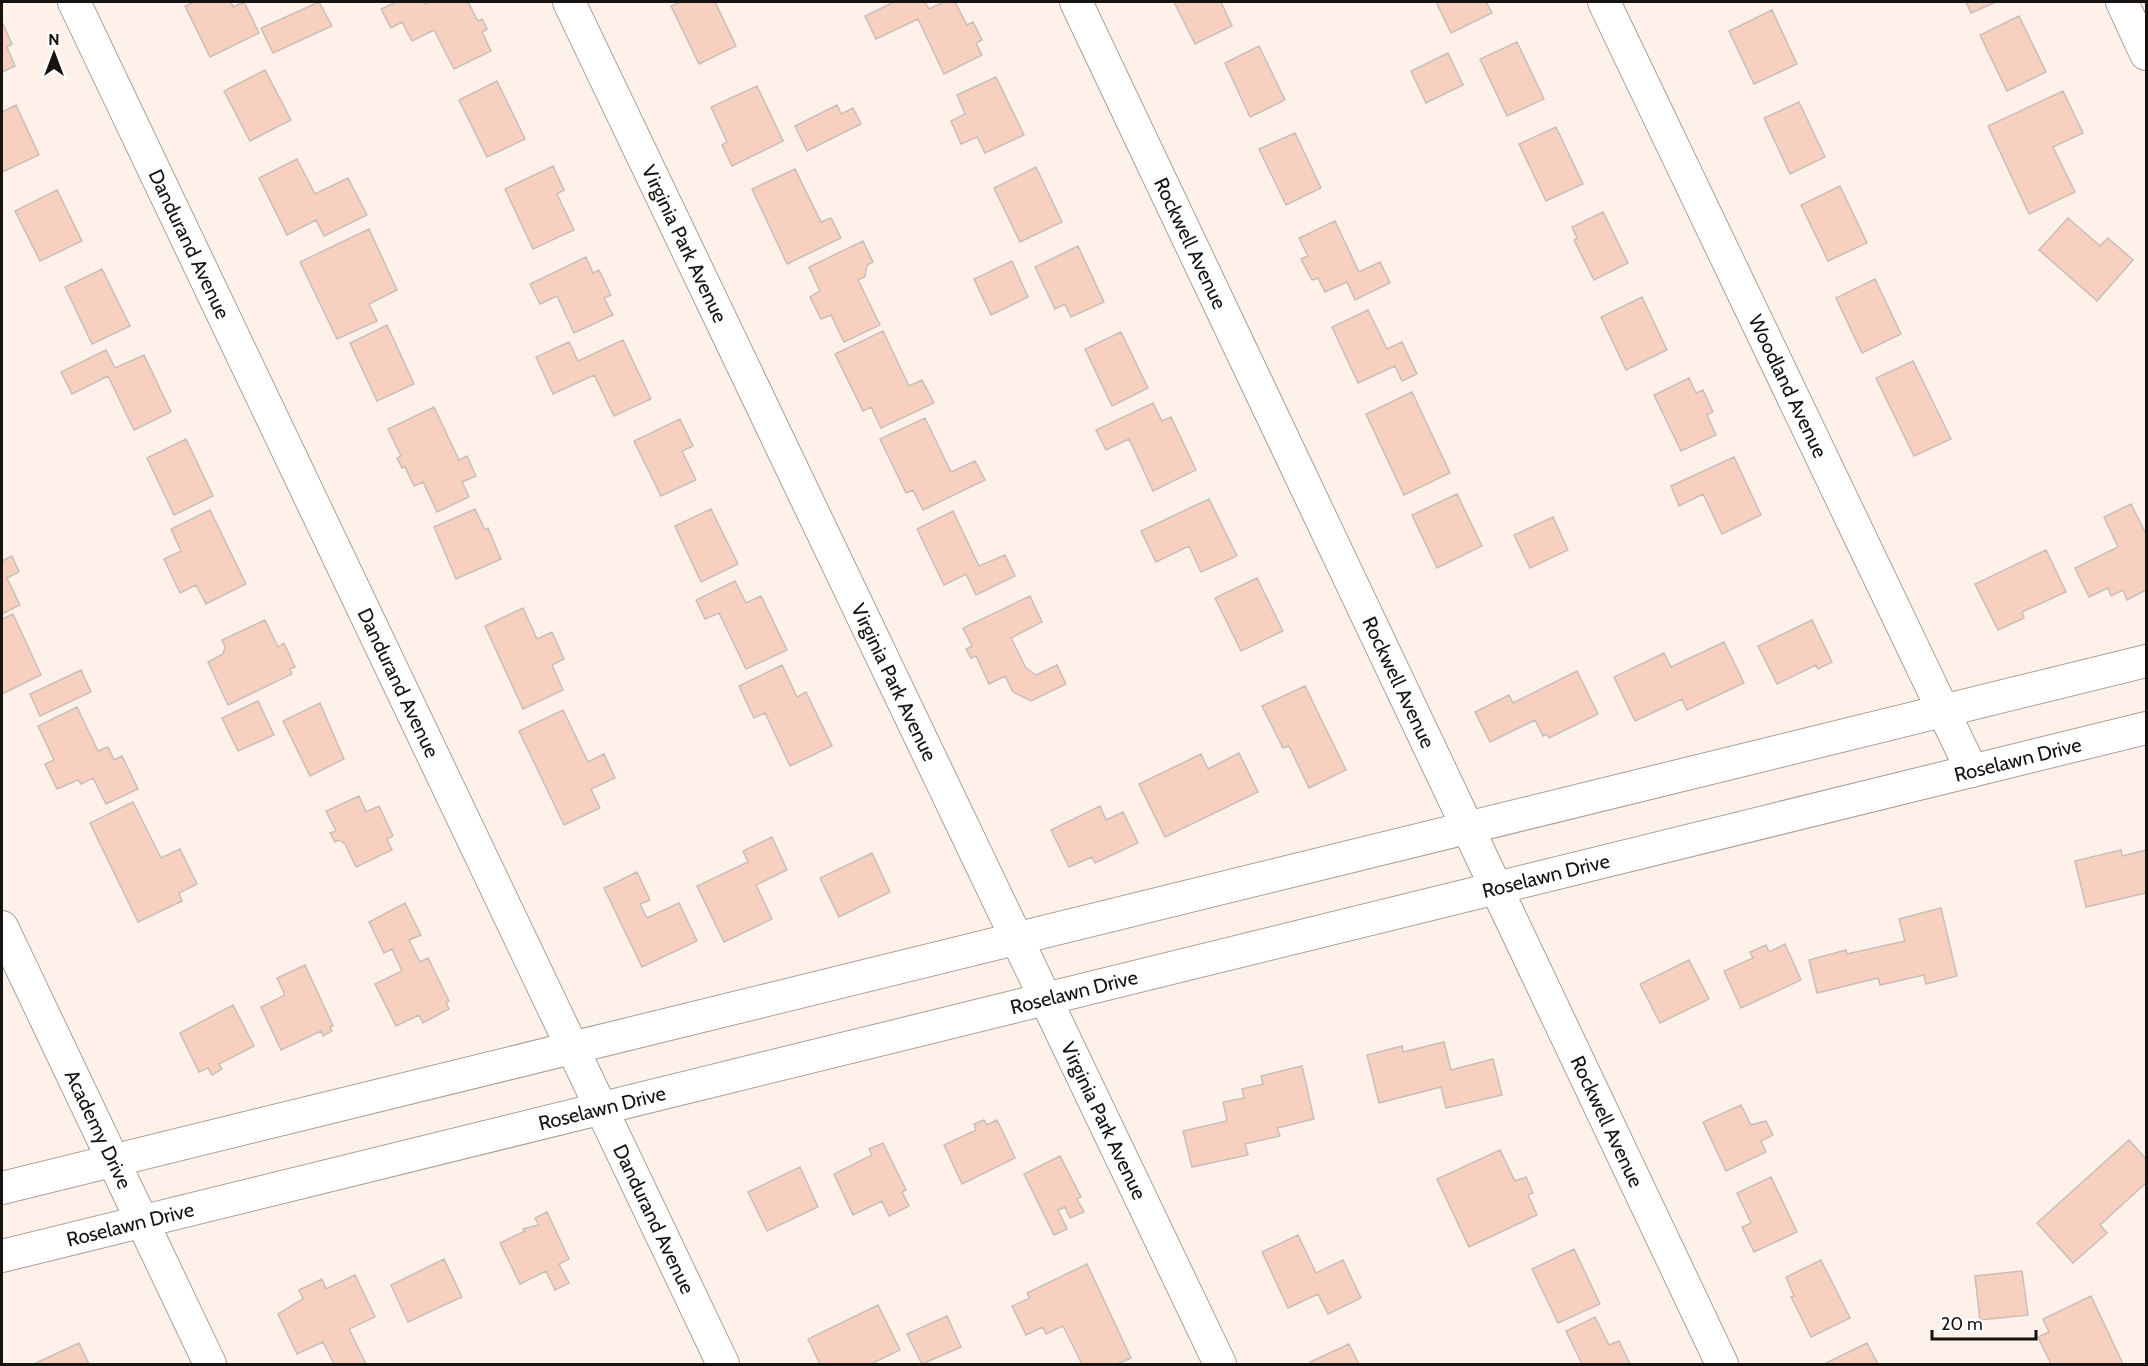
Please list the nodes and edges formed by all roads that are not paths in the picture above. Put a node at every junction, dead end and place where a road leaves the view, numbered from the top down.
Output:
1 (74, 2) edge
2 (569, 2) edge
3 (1076, 2) edge
4 (1604, 2) edge
5 (2122, 2) edge
6 (2146, 54) edge
7 (2146, 661) edge
8 (1944, 711) junction
9 (2146, 728) edge
10 (1972, 771) junction
11 (1467, 828) junction
12 (1496, 889) junction
13 (2, 927) edge
14 (1018, 939) junction
15 (1046, 999) junction
16 (572, 1048) junction
17 (601, 1110) junction
18 (113, 1161) junction
19 (2, 1188) edge
20 (141, 1222) junction
21 (2, 1256) edge
22 (210, 1365) edge
23 (723, 1365) edge
24 (1220, 1365) edge
25 (1722, 1365) edge

1 - 16 street, Dandurand Avenue
2 - 14 street, Virginia Park Avenue
3 - 11 street, Rockwell Avenue
4 - 8 street, Woodland Avenue
5 - 6 street
7 - 8 street
8 - 10 street, Woodland Avenue
8 - 11 street
9 - 10 street, Roselawn Drive
10 - 12 street, Roselawn Drive
11 - 12 street, Rockwell Avenue
11 - 14 street
12 - 15 street, Roselawn Drive
12 - 25 street, Rockwell Avenue
13 - 18 street, Academy Drive
14 - 15 street, Virginia Park Avenue
14 - 16 street
15 - 17 street, Roselawn Drive
15 - 24 street, Virginia Park Avenue
16 - 17 street, Dandurand Avenue
16 - 18 street
17 - 20 street, Roselawn Drive
17 - 23 street, Dandurand Avenue
18 - 19 street
18 - 20 street, Academy Drive
20 - 21 street, Roselawn Drive
20 - 22 street, Academy Drive

